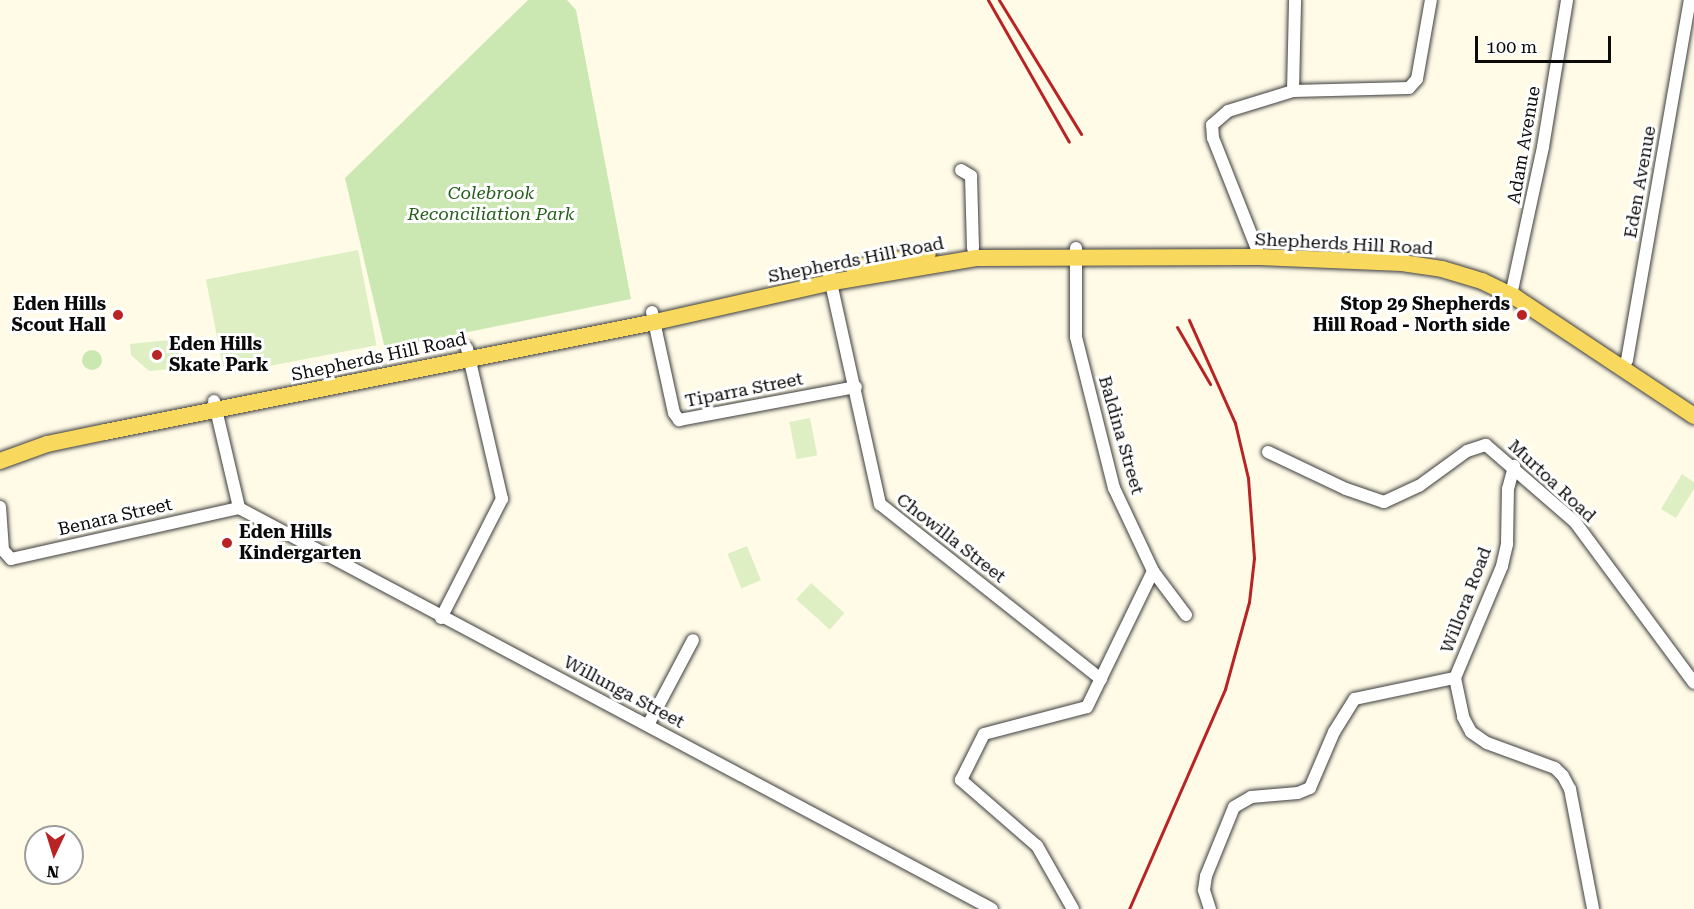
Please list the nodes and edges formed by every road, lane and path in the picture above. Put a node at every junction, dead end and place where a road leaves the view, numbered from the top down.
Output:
1 (1295, 0) edge
2 (1431, 0) edge
3 (1567, 0) edge
4 (1690, 0) edge
5 (1293, 91) junction
6 (961, 170) dead end
7 (973, 248) junction
8 (1257, 249) junction
9 (1076, 253) junction
10 (830, 278) junction
11 (1513, 291) junction
12 (654, 317) junction
13 (469, 352) junction
14 (1625, 364) junction
15 (856, 387) junction
16 (1694, 403) edge
17 (215, 406) junction
18 (1694, 416) edge
19 (0, 452) edge
20 (1268, 452) dead end
21 (0, 461) edge
22 (1514, 466) junction
23 (0, 507) edge
24 (239, 508) junction
25 (1153, 571) junction
26 (1186, 615) dead end
27 (441, 618) junction
28 (693, 640) dead end
29 (1455, 678) junction
30 (1101, 679) junction
31 (1694, 683) edge
32 (648, 725) junction
33 (992, 909) edge
34 (1073, 909) edge
35 (1210, 909) edge
36 (1593, 909) edge

1 - 5 street
2 - 5 street
3 - 11 street, Adam Avenue
4 - 14 street, Eden Avenue
5 - 8 street
6 - 7 street
7 - 9 main road, Shepherds Hill Road
7 - 10 main road, Shepherds Hill Road
8 - 9 main road, Shepherds Hill Road
8 - 11 main road, Shepherds Hill Road
9 - 10 main road, Shepherds Hill Road
9 - 11 main road, Shepherds Hill Road
9 - 25 street, Baldina Street
10 - 12 main road, Shepherds Hill Road
10 - 15 street, Chowilla Street
11 - 14 main road, Shepherds Hill Road
12 - 13 main road, Shepherds Hill Road
12 - 15 street, Tiparra Street
13 - 17 main road, Shepherds Hill Road
13 - 27 street
14 - 16 main road, Shepherds Hill Road
14 - 18 main road, Shepherds Hill Road
15 - 30 street, Chowilla Street
17 - 19 main road, Shepherds Hill Road
17 - 21 main road, Shepherds Hill Road
17 - 24 street
20 - 22 street, Murtoa Road
22 - 29 street, Willora Road
22 - 31 street, Murtoa Road
23 - 24 street, Benara Street
24 - 27 street, Willunga Street
25 - 26 street, Baldina Street
25 - 30 street
27 - 32 street, Willunga Street
28 - 32 street
29 - 35 street, Willora Road
29 - 36 street
30 - 34 street
32 - 33 street, Willunga Street

